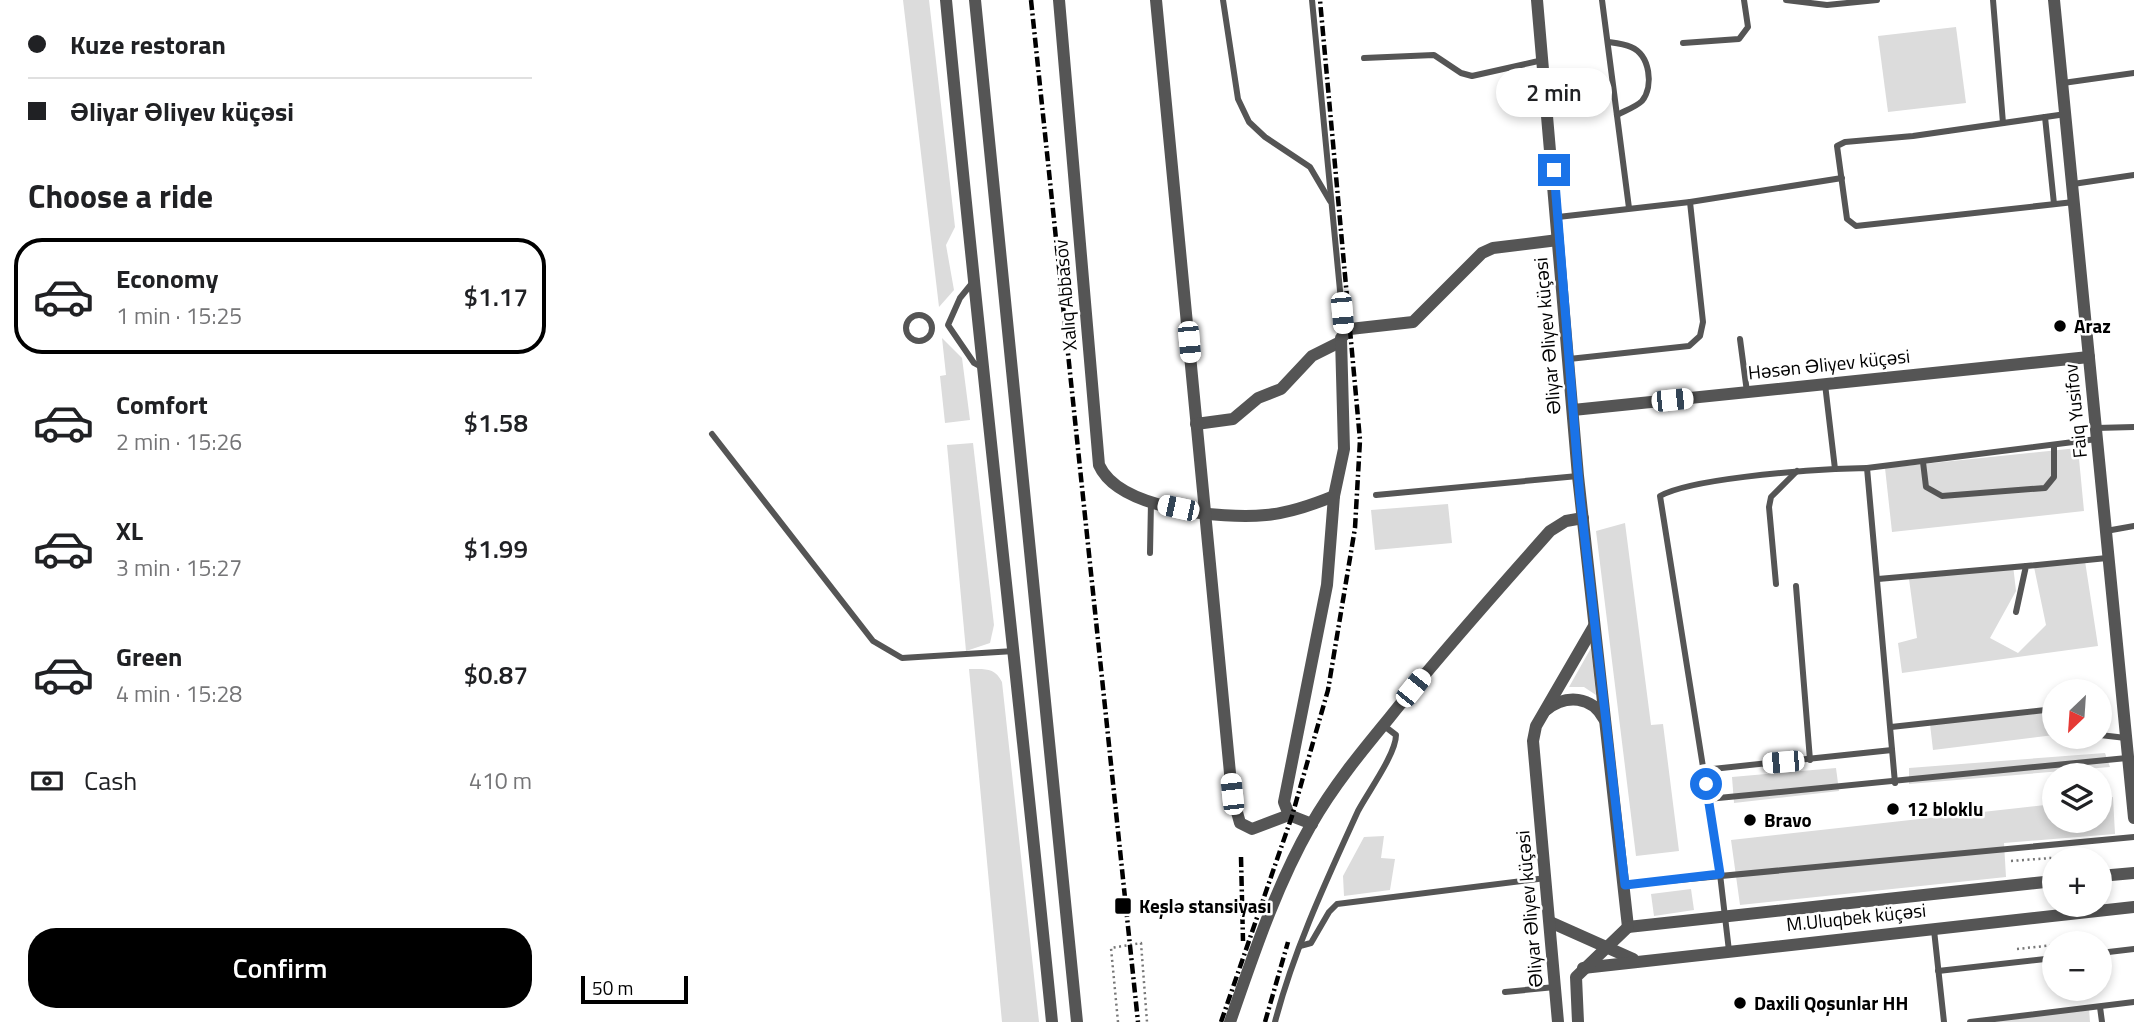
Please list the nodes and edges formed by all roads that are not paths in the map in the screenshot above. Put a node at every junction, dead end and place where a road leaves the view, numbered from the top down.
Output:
1 (946, 0) edge
2 (975, 0) edge
3 (1059, 0) edge
4 (1156, 0) edge
5 (1223, 0) edge
6 (1312, 0) edge
7 (1537, 0) edge
8 (1602, 0) edge
9 (1744, 0) edge
10 (1786, 0) edge
11 (1877, 0) edge
12 (1993, 0) edge
13 (2054, 0) edge
14 (1868, 1) edge
15 (1608, 41) junction
16 (1683, 43) dead end
17 (1364, 58) dead end
18 (1543, 60) junction
19 (2134, 73) edge
20 (2062, 83) junction
21 (2066, 114) junction
22 (1616, 115) junction
23 (2045, 117) junction
24 (2003, 123) junction
25 (2134, 175) edge
26 (1842, 178) junction
27 (2073, 184) junction
28 (1690, 202) junction
29 (2075, 202) junction
30 (1331, 203) junction
31 (2054, 204) junction
32 (1629, 208) junction
33 (1558, 217) junction
34 (1558, 240) junction
35 (973, 282) junction
36 (948, 325) junction
37 (932, 326) junction
38 (1342, 337) junction
39 (1740, 340) dead end
40 (2089, 357) junction
41 (1569, 359) junction
42 (984, 369) junction
43 (1825, 384) junction
44 (1747, 392) junction
45 (1573, 410) junction
46 (1196, 424) junction
47 (2134, 427) edge
48 (712, 434) dead end
49 (2096, 434) junction
50 (2054, 446) junction
51 (1923, 461) junction
52 (1867, 468) junction
53 (1835, 469) junction
54 (1797, 471) junction
55 (1578, 476) junction
56 (1376, 495) dead end
57 (1334, 496) junction
58 (1151, 502) junction
59 (1205, 514) junction
60 (1583, 518) junction
61 (2134, 526) edge
62 (2106, 531) junction
63 (1150, 553) dead end
64 (2107, 558) junction
65 (2026, 566) junction
66 (1878, 579) junction
67 (1776, 584) dead end
68 (1796, 586) dead end
69 (2016, 612) dead end
70 (1594, 626) junction
71 (1016, 651) junction
72 (2128, 693) edge
73 (2042, 710) edge
74 (1544, 712) junction
75 (1383, 725) junction
76 (1608, 727) junction
77 (1891, 727) junction
78 (2112, 736) edge
79 (2126, 738) junction
80 (1892, 750) junction
81 (1810, 760) junction
82 (2130, 764) edge
83 (1703, 769) junction
84 (1895, 783) junction
85 (1709, 799) junction
86 (1290, 815) junction
87 (2134, 818) edge
88 (1312, 824) junction
89 (2134, 837) edge
90 (2134, 873) edge
91 (1720, 874) junction
92 (2112, 875) edge
93 (1546, 878) junction
94 (2042, 882) edge
95 (1625, 885) junction
96 (2134, 907) edge
97 (1725, 916) junction
98 (1550, 922) junction
99 (1628, 927) junction
100 (1934, 928) junction
101 (1300, 946) junction
102 (1606, 947) junction
103 (2134, 949) edge
104 (1729, 951) junction
105 (2112, 952) edge
106 (2042, 959) edge
107 (1634, 960) junction
108 (1583, 968) junction
109 (1938, 971) junction
110 (1555, 987) junction
111 (1505, 992) dead end
112 (2134, 1002) edge
113 (2100, 1007) junction
114 (1052, 1022) edge
115 (1077, 1022) edge
116 (1230, 1022) edge
117 (1275, 1022) edge
118 (1558, 1022) edge
119 (1577, 1022) edge
120 (1944, 1022) edge
121 (1970, 1022) edge
122 (2102, 1022) edge

1 - 35 street
2 - 115 street
3 - 58 street, Xalıq Abbasov
4 - 46 street
5 - 30 lane
6 - 30 lane
7 - 18 street, Əliyar Əliyev küçəsi
8 - 15 lane
9 - 16 lane
10 - 14 lane
11 - 14 lane
12 - 24 lane
13 - 20 street, Faiq Yusifov
15 - 22 lane
15 - 22 lane
17 - 18 lane
18 - 33 street, Əliyar Əliyev küçəsi
19 - 20 lane
20 - 21 street, Faiq Yusifov
21 - 23 lane
21 - 27 street, Faiq Yusifov
22 - 32 lane
23 - 24 lane
23 - 31 lane
24 - 26 lane
25 - 27 lane
26 - 28 lane
26 - 31 lane
27 - 29 street, Faiq Yusifov
28 - 32 lane
28 - 41 lane
29 - 31 lane
29 - 40 street, Faiq Yusifov
30 - 38 lane
32 - 33 lane
33 - 34 street, Əliyar Əliyev küçəsi
34 - 38 street
34 - 41 street, Əliyar Əliyev küçəsi
35 - 36 lane
35 - 42 street
36 - 37 lane
36 - 42 lane
37 - 37 lane
38 - 46 street
38 - 57 street
39 - 44 lane
40 - 43 street, Həsən Əliyev küçəsi
40 - 49 street, Faiq Yusifov
41 - 45 street, Əliyar Əliyev küçəsi
42 - 71 street
43 - 44 street, Həsən Əliyev küçəsi
43 - 53 lane
44 - 45 street, Həsən Əliyev küçəsi
45 - 55 street, Əliyar Əliyev küçəsi
46 - 59 street
47 - 49 lane
48 - 71 lane
49 - 50 lane
49 - 62 street, Faiq Yusifov
50 - 51 lane
50 - 51 lane
51 - 52 lane
52 - 53 lane
52 - 66 lane
53 - 54 lane
54 - 67 lane
54 - 83 lane
55 - 56 lane
55 - 60 street, Əliyar Əliyev küçəsi
57 - 59 street, Xalıq Abbasov
57 - 86 street
58 - 59 street, Xalıq Abbasov
58 - 63 lane
59 - 86 street
60 - 70 street, Əliyar Əliyev küçəsi
60 - 75 street
61 - 62 lane
62 - 64 street, Faiq Yusifov
64 - 65 lane
64 - 72 street, Faiq Yusifov
65 - 66 lane
65 - 69 lane
66 - 77 lane
68 - 81 lane
70 - 74 street, Əliyar Əliyev küçəsi
70 - 76 street, Əliyar Əliyev küçəsi
71 - 114 street
72 - 79 street, Faiq Yusifov
73 - 77 lane
74 - 76 street
74 - 93 street, Əliyar Əliyev küçəsi
75 - 88 street
75 - 101 lane
76 - 95 street, Əliyar Əliyev küçəsi
77 - 80 lane
78 - 79 lane
79 - 82 street, Faiq Yusifov
80 - 81 lane
80 - 84 lane
81 - 83 lane
82 - 84 lane
82 - 87 street, Faiq Yusifov
83 - 85 lane
84 - 85 lane
85 - 91 lane
86 - 88 street
88 - 116 street
89 - 91 lane
90 - 92 street
91 - 95 lane
91 - 97 lane
93 - 98 street, Əliyar Əliyev küçəsi
93 - 101 lane
94 - 97 street, M.Uluqbek küçəsi
95 - 99 street, Əliyar Əliyev küçəsi
96 - 100 street, M.Uluqbek küçəsi
97 - 99 street, M.Uluqbek küçəsi
97 - 104 lane
98 - 102 street
98 - 110 street, Əliyar Əliyev küçəsi
99 - 102 street
100 - 104 street, M.Uluqbek küçəsi
100 - 109 lane
101 - 117 lane
102 - 107 street
102 - 108 street
103 - 105 lane
104 - 107 street, M.Uluqbek küçəsi
106 - 109 lane
107 - 108 street, M.Uluqbek küçəsi
108 - 119 street, Əliyar Əliyev küçəsi
109 - 120 lane
110 - 111 lane
110 - 118 street, Əliyar Əliyev küçəsi
112 - 113 lane
113 - 121 lane
113 - 122 lane

